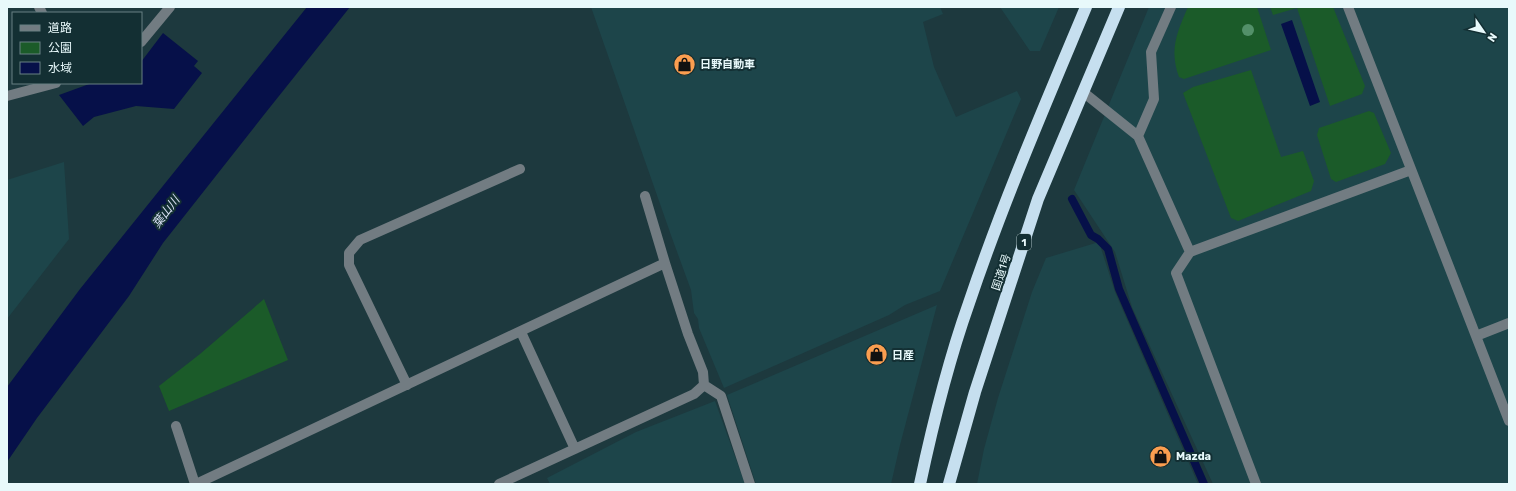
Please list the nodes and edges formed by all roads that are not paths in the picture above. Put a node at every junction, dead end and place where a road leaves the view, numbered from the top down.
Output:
1 (170, 7) edge
2 (1086, 7) edge
3 (1119, 7) edge
4 (1171, 7) edge
5 (1348, 7) edge
6 (142, 41) edge
7 (52, 84) edge
8 (1083, 92) junction
9 (7, 96) edge
10 (1138, 136) junction
11 (520, 169) dead end
12 (1411, 170) junction
13 (645, 196) dead end
14 (1190, 252) junction
15 (665, 263) junction
16 (1509, 323) edge
17 (521, 332) junction
18 (1476, 336) junction
19 (406, 385) junction
20 (704, 385) junction
21 (1509, 421) edge
22 (176, 426) dead end
23 (575, 449) junction
24 (196, 484) edge
25 (499, 484) edge
26 (750, 484) edge
27 (920, 484) edge
28 (949, 484) edge
29 (1256, 484) edge

1 - 6 street
2 - 27 highway, 国道1号
3 - 8 highway, 国道1号 / 1
4 - 10 street
5 - 12 street
7 - 9 street
8 - 10 street
8 - 28 highway, 国道1号 / 1
10 - 14 street
11 - 19 street
12 - 14 street
12 - 18 street
13 - 15 street
14 - 29 street
15 - 17 street
15 - 20 street
16 - 18 street
17 - 19 street
17 - 23 street
18 - 21 street
19 - 24 street
20 - 23 street
20 - 26 street
22 - 24 street
23 - 25 street

